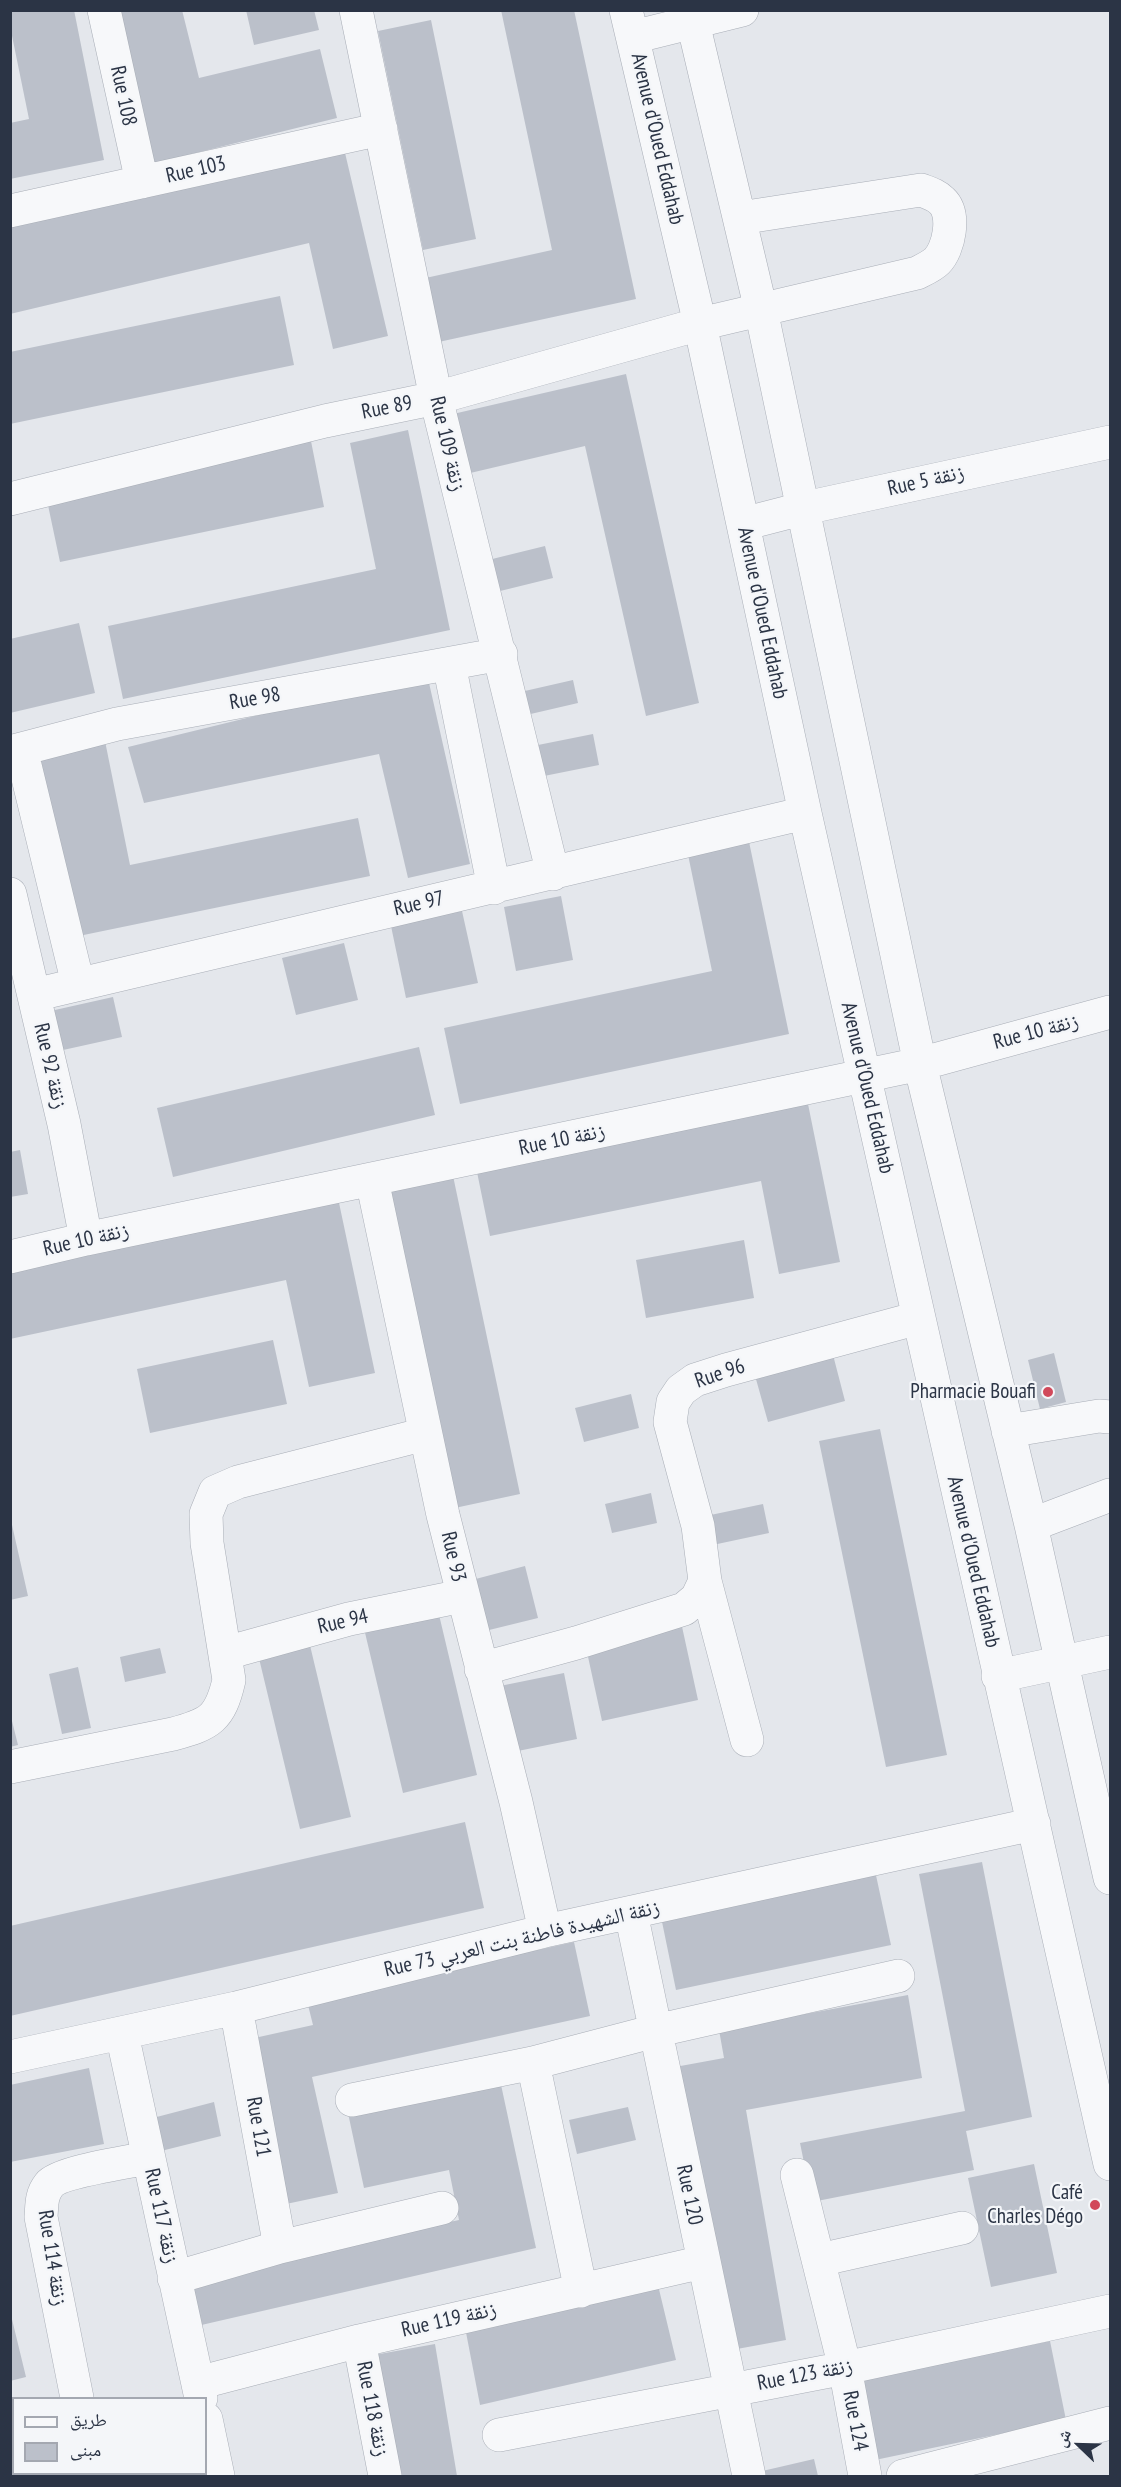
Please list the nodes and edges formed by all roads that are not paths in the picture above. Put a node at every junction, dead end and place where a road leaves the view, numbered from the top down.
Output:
1 (104, 10) edge
2 (356, 10) edge
3 (742, 10) edge
4 (691, 16) edge
5 (630, 24) edge
6 (381, 129) junction
7 (142, 182) junction
8 (10, 210) edge
9 (740, 218) junction
10 (761, 310) junction
11 (700, 324) junction
12 (436, 398) junction
13 (1110, 442) edge
14 (10, 499) edge
15 (805, 508) junction
16 (743, 524) junction
17 (501, 654) junction
18 (449, 664) junction
19 (16, 751) edge
20 (805, 813) junction
21 (553, 874) junction
22 (494, 888) junction
23 (10, 894) edge
24 (78, 984) junction
25 (34, 995) junction
26 (1110, 1012) edge
27 (920, 1064) junction
28 (864, 1075) junction
29 (372, 1179) junction
30 (86, 1239) junction
31 (10, 1257) edge
32 (918, 1318) junction
33 (1110, 1417) edge
34 (1008, 1431) junction
35 (425, 1434) junction
36 (1110, 1495) edge
37 (1031, 1525) junction
38 (705, 1581) junction
39 (462, 1596) junction
40 (1110, 1652) edge
41 (226, 1653) junction
42 (1063, 1662) junction
43 (481, 1670) junction
44 (999, 1676) junction
45 (747, 1740) dead end
46 (10, 1767) edge
47 (1034, 1824) junction
48 (1110, 1878) edge
49 (631, 1913) junction
50 (545, 1931) junction
51 (898, 1976) dead end
52 (236, 2008) junction
53 (655, 2031) junction
54 (122, 2034) junction
55 (10, 2057) edge
56 (533, 2063) junction
57 (1102, 2084) edge
58 (352, 2100) dead end
59 (148, 2158) junction
60 (1110, 2164) edge
61 (797, 2175) dead end
62 (442, 2208) dead end
63 (962, 2228) dead end
64 (280, 2247) junction
65 (819, 2260) junction
66 (703, 2262) junction
67 (174, 2278) junction
68 (581, 2291) junction
69 (1110, 2311) edge
70 (359, 2341) junction
71 (845, 2368) junction
72 (730, 2389) junction
73 (199, 2391) edge
74 (77, 2397) edge
75 (1110, 2423) edge
76 (207, 2424) edge
77 (499, 2435) dead end
78 (218, 2476) edge
79 (383, 2476) edge
80 (749, 2476) edge
81 (865, 2476) edge
82 (903, 2476) edge

1 - 7 street, Rue 108
2 - 6 street, Rue 109 زنقة
3 - 4 street
4 - 5 street
4 - 9 street
5 - 11 street, Avenue d'Oued Eddahab
6 - 7 street, Rue 103
6 - 12 street, Rue 109 زنقة
7 - 8 street, Rue 103
9 - 10 street
9 - 10 street, Rue 89
10 - 11 street, Rue 89
10 - 15 street
11 - 12 street, Rue 89
11 - 16 street, Avenue d'Oued Eddahab
12 - 14 street, Rue 89
12 - 17 street, Rue 109 زنقة
13 - 15 street, Rue 5 زنقة
15 - 16 street, Rue 5 زنقة
15 - 27 street
16 - 20 street, Avenue d'Oued Eddahab
17 - 18 street, Rue 98
17 - 21 street, Rue 109 زنقة
18 - 19 street, Rue 98
18 - 22 street
19 - 24 street
20 - 21 street, Rue 97
20 - 28 street, Avenue d'Oued Eddahab
21 - 22 street, Rue 97
22 - 24 street, Rue 97
23 - 25 street, Rue 92 زنقة
24 - 25 street, Rue 97
25 - 30 street, Rue 92 زنقة
26 - 27 street, Rue 10 زنقة
27 - 28 street, Rue 10 زنقة
27 - 34 street
28 - 29 street, Rue 10 زنقة
28 - 32 street, Avenue d'Oued Eddahab
29 - 30 street, Rue 10 زنقة
29 - 35 street, Rue 93
30 - 31 street, Rue 10 زنقة
32 - 38 street, Rue 96
32 - 44 street, Avenue d'Oued Eddahab
33 - 34 street
34 - 37 street
35 - 39 street, Rue 93
35 - 41 street
36 - 37 street
37 - 42 street
38 - 43 street
38 - 45 street, Rue 96
39 - 41 street, Rue 94
39 - 43 street, Rue 93
40 - 42 street
41 - 46 street
42 - 44 street
42 - 48 street
43 - 50 street, Rue 93
44 - 47 street, Avenue d'Oued Eddahab
47 - 49 street, Rue 73 زنقة الشهيدة فاطنة بنت العربي
47 - 57 street, Avenue d'Oued Eddahab
49 - 50 street, Rue 73 زنقة الشهيدة فاطنة بنت العربي
49 - 53 street, Rue 120
50 - 52 street, Rue 73 زنقة الشهيدة فاطنة بنت العربي
51 - 53 street
52 - 54 street, Rue 73 زنقة الشهيدة فاطنة بنت العربي
52 - 64 street, Rue 121
53 - 56 street
53 - 66 street, Rue 120
54 - 55 street, Rue 73 زنقة الشهيدة فاطنة بنت العربي
54 - 59 street, Rue 117 زنقة
56 - 58 street
56 - 68 street
57 - 60 street, Avenue d'Oued Eddahab
59 - 67 street, Rue 117 زنقة
59 - 74 street, Rue 114 زنقة
61 - 65 street, Rue 124
62 - 64 street
63 - 65 street
64 - 67 street
65 - 71 street, Rue 124
66 - 68 street, Rue 119 زنقة
66 - 72 street, Rue 120
67 - 73 street, Rue 117 زنقة
68 - 70 street, Rue 119 زنقة
69 - 71 street, Rue 123 زنقة
70 - 73 street, Rue 119 زنقة
70 - 79 street, Rue 118 زنقة
71 - 72 street, Rue 123 زنقة
71 - 81 street, Rue 124
72 - 77 street, Rue 123 زنقة
72 - 80 street, Rue 120
75 - 82 street
76 - 78 street

